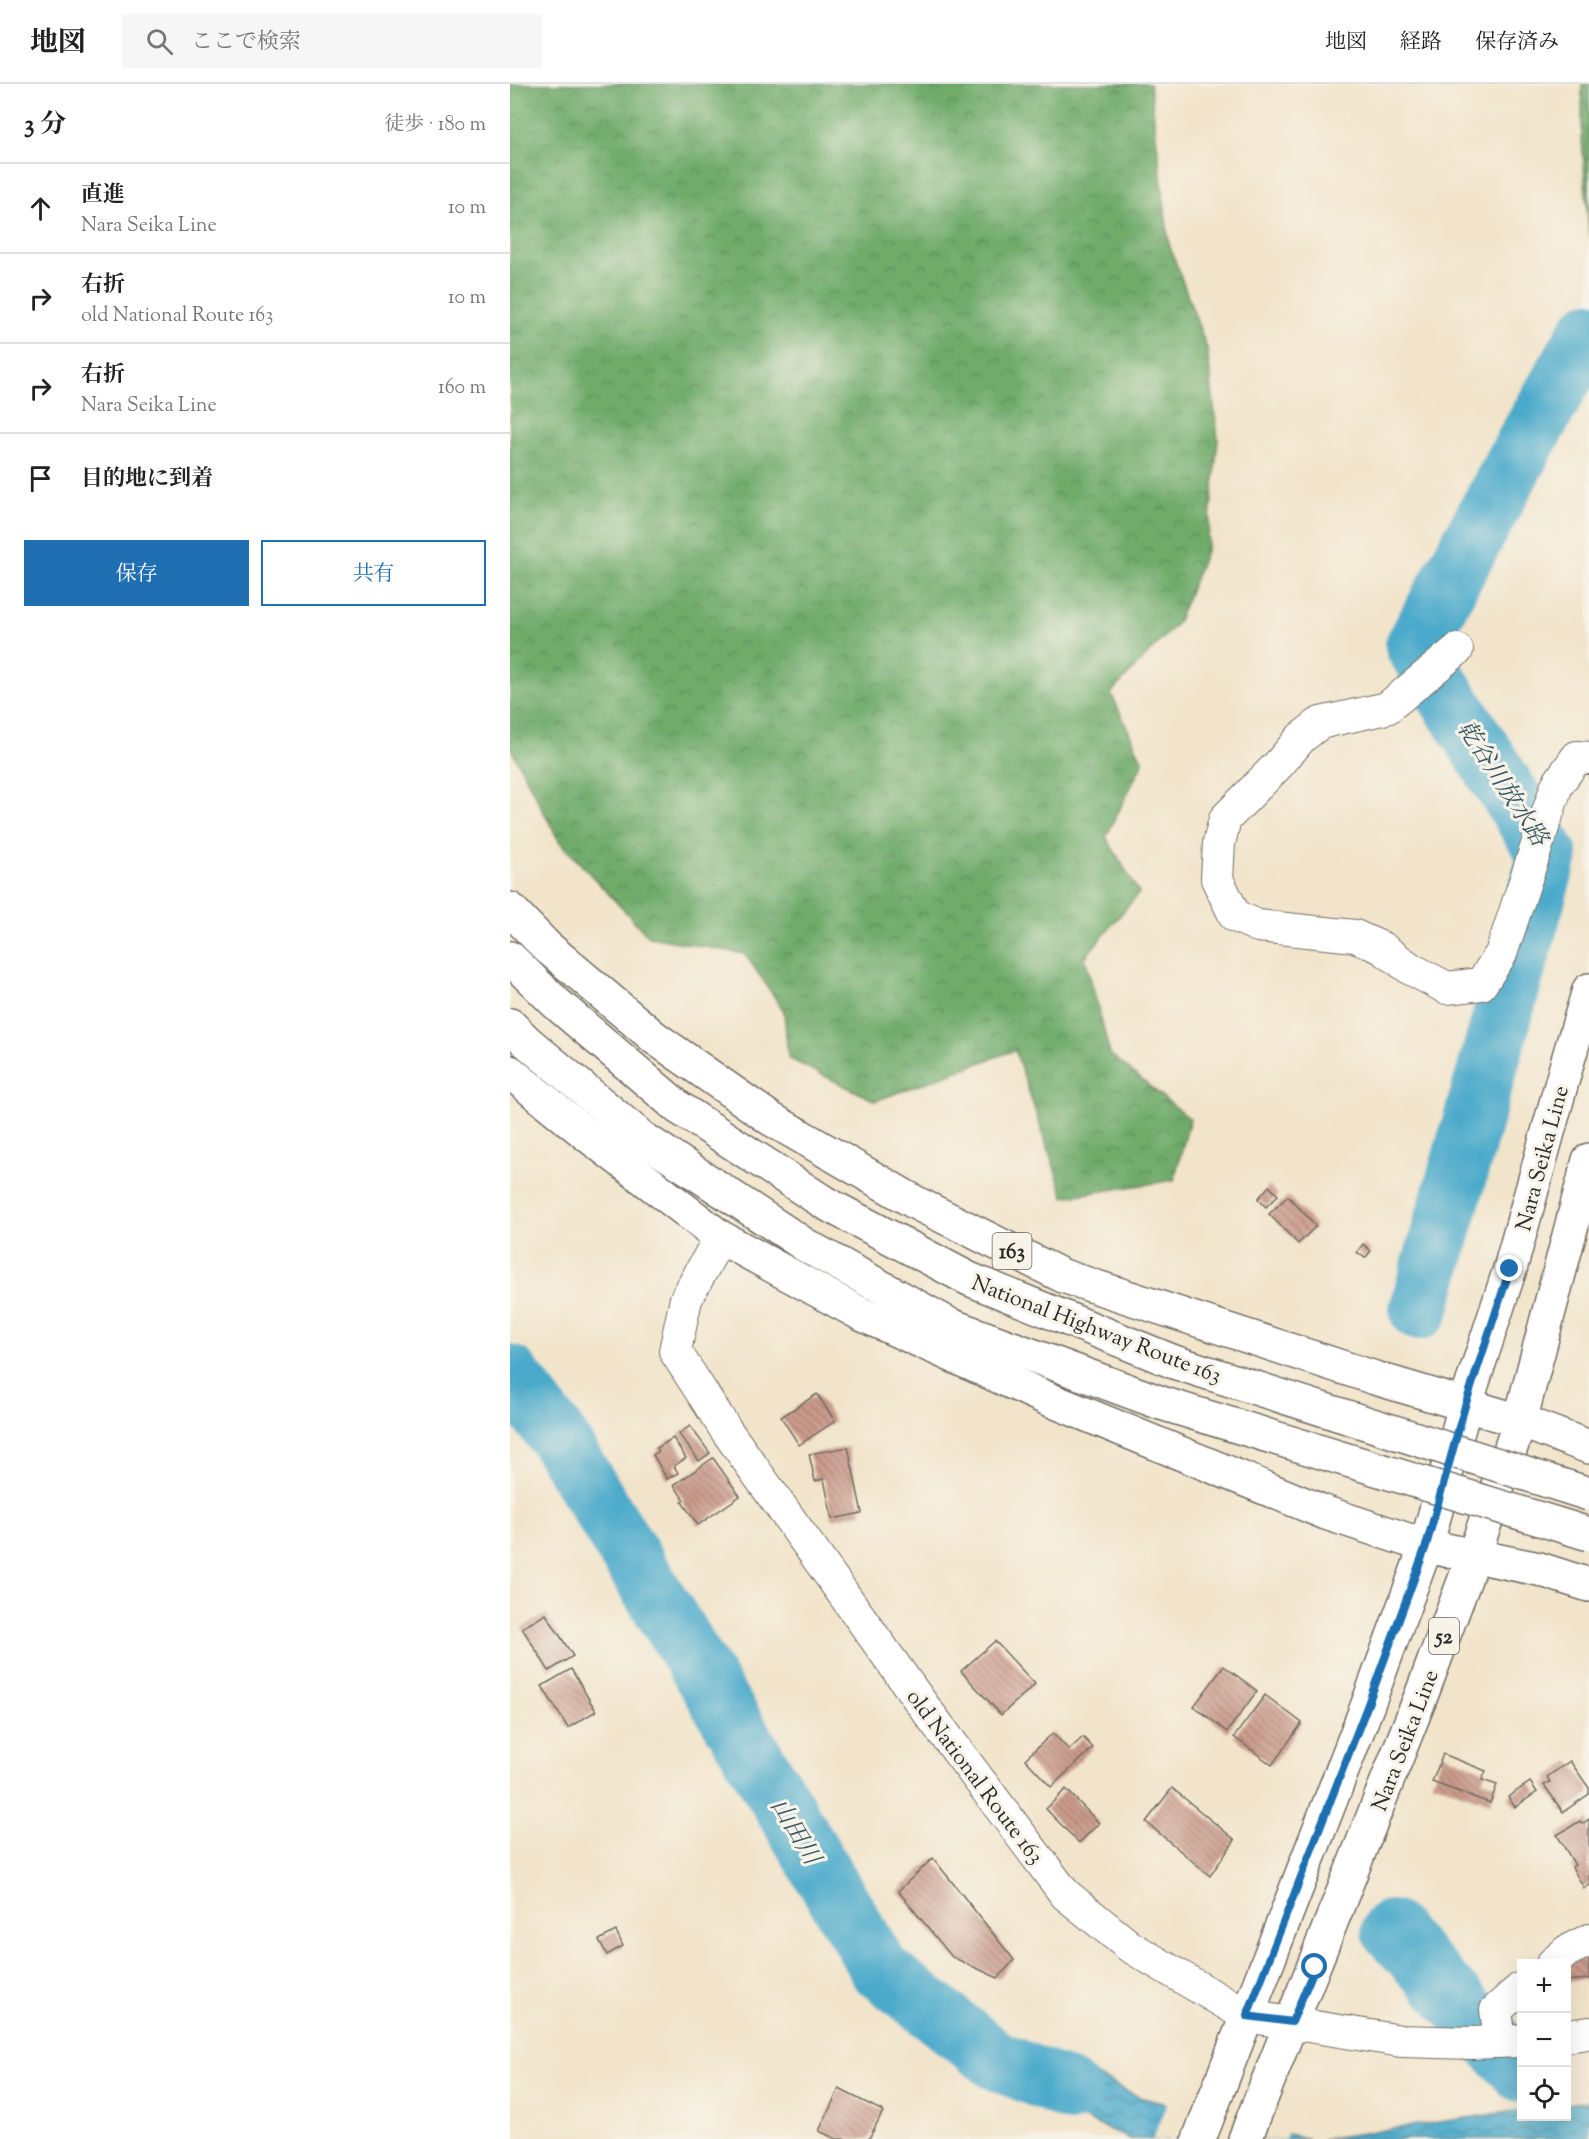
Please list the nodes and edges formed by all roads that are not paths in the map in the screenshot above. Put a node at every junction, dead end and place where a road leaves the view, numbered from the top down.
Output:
1 (1456, 650) dead end
2 (1589, 758) edge
3 (510, 909) edge
4 (510, 958) edge
5 (1589, 990) edge
6 (510, 1025) edge
7 (510, 1072) edge
8 (1589, 1160) edge
9 (720, 1237) junction
10 (1465, 1406) junction
11 (1520, 1421) junction
12 (1589, 1447) edge
13 (1589, 1494) edge
14 (1589, 1534) edge
15 (1426, 1546) junction
16 (1474, 1556) junction
17 (1589, 1586) edge
18 (1589, 1940) edge
19 (1558, 1959) edge
20 (1517, 1992) edge
21 (1247, 2016) junction
22 (1292, 2022) junction
23 (1589, 2033) edge
24 (1571, 2035) edge
25 (1498, 2042) edge
26 (1199, 2139) edge
27 (1245, 2139) edge

1 - 2 street
3 - 10 main road, 163
4 - 13 main road, National Highway Route 163 / 163, bridge
5 - 10 main road, Nara Seika Line / 52
6 - 14 main road, National Highway Route 163, bridge
7 - 9 main road
8 - 11 main road, Nara Seika Line / 52
9 - 15 main road
9 - 21 street, old National Route 163
10 - 11 main road, 163
10 - 15 main road, Nara Seika Line / 52
11 - 12 main road, 163
11 - 16 main road, Nara Seika Line / 52
15 - 16 main road
15 - 21 main road, Nara Seika Line / 52
16 - 17 main road
16 - 22 main road, Nara Seika Line / 52
18 - 19 street
20 - 25 street
21 - 22 street, old National Route 163
21 - 26 main road, Nara Seika Line / 52
22 - 25 street, old National Route 163
22 - 27 main road, Nara Seika Line / 52
23 - 24 street

